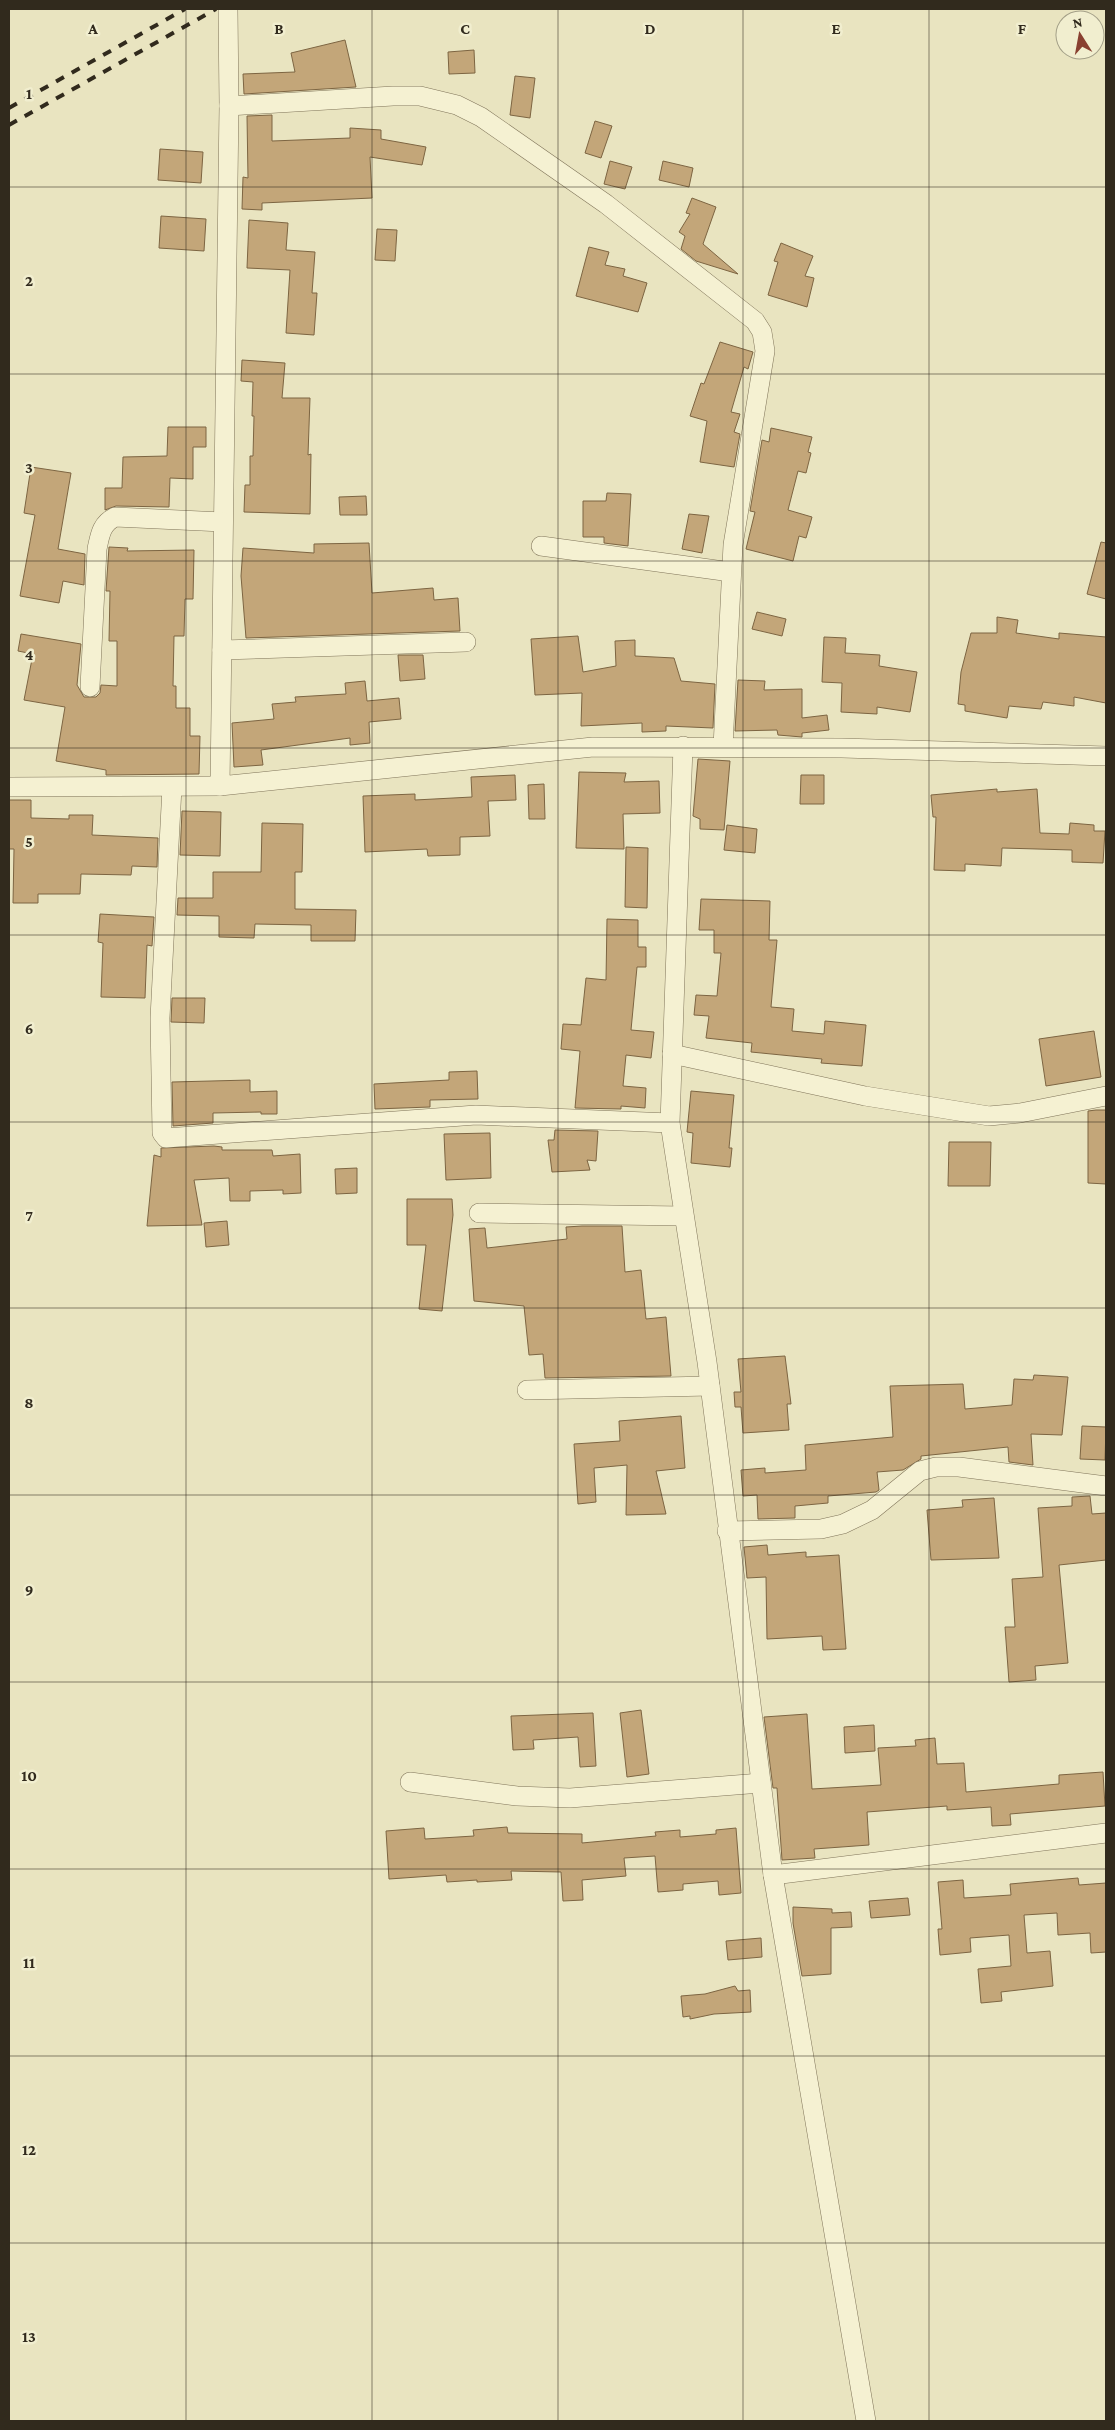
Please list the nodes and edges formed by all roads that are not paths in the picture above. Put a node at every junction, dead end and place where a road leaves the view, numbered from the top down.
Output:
1 (228, 9) edge
2 (229, 106) junction
3 (223, 522) junction
4 (541, 546) dead end
5 (731, 572) junction
6 (466, 642) dead end
7 (222, 650) junction
8 (90, 687) dead end
9 (683, 746) junction
10 (723, 747) junction
11 (1106, 756) edge
12 (220, 786) junction
13 (9, 787) edge
14 (172, 787) junction
15 (672, 1054) junction
16 (1106, 1096) edge
17 (670, 1123) junction
18 (480, 1213) dead end
19 (683, 1216) junction
20 (710, 1386) junction
21 (527, 1390) dead end
22 (1106, 1486) edge
23 (727, 1530) junction
24 (410, 1782) dead end
25 (761, 1783) junction
26 (1106, 1833) edge
27 (773, 1875) junction
28 (866, 2421) edge

1 - 2 street
2 - 3 street
2 - 5 street
3 - 7 street
3 - 8 street
4 - 5 street
5 - 10 street
6 - 7 street
7 - 12 street
9 - 10 street
9 - 12 street
9 - 15 street
10 - 11 street
12 - 14 street
13 - 14 street
14 - 17 street
15 - 16 street
15 - 17 street
17 - 19 street
18 - 19 street
19 - 20 street
20 - 21 street
20 - 23 street
22 - 23 street
23 - 25 street
24 - 25 street
25 - 27 street
26 - 27 street
27 - 28 street

